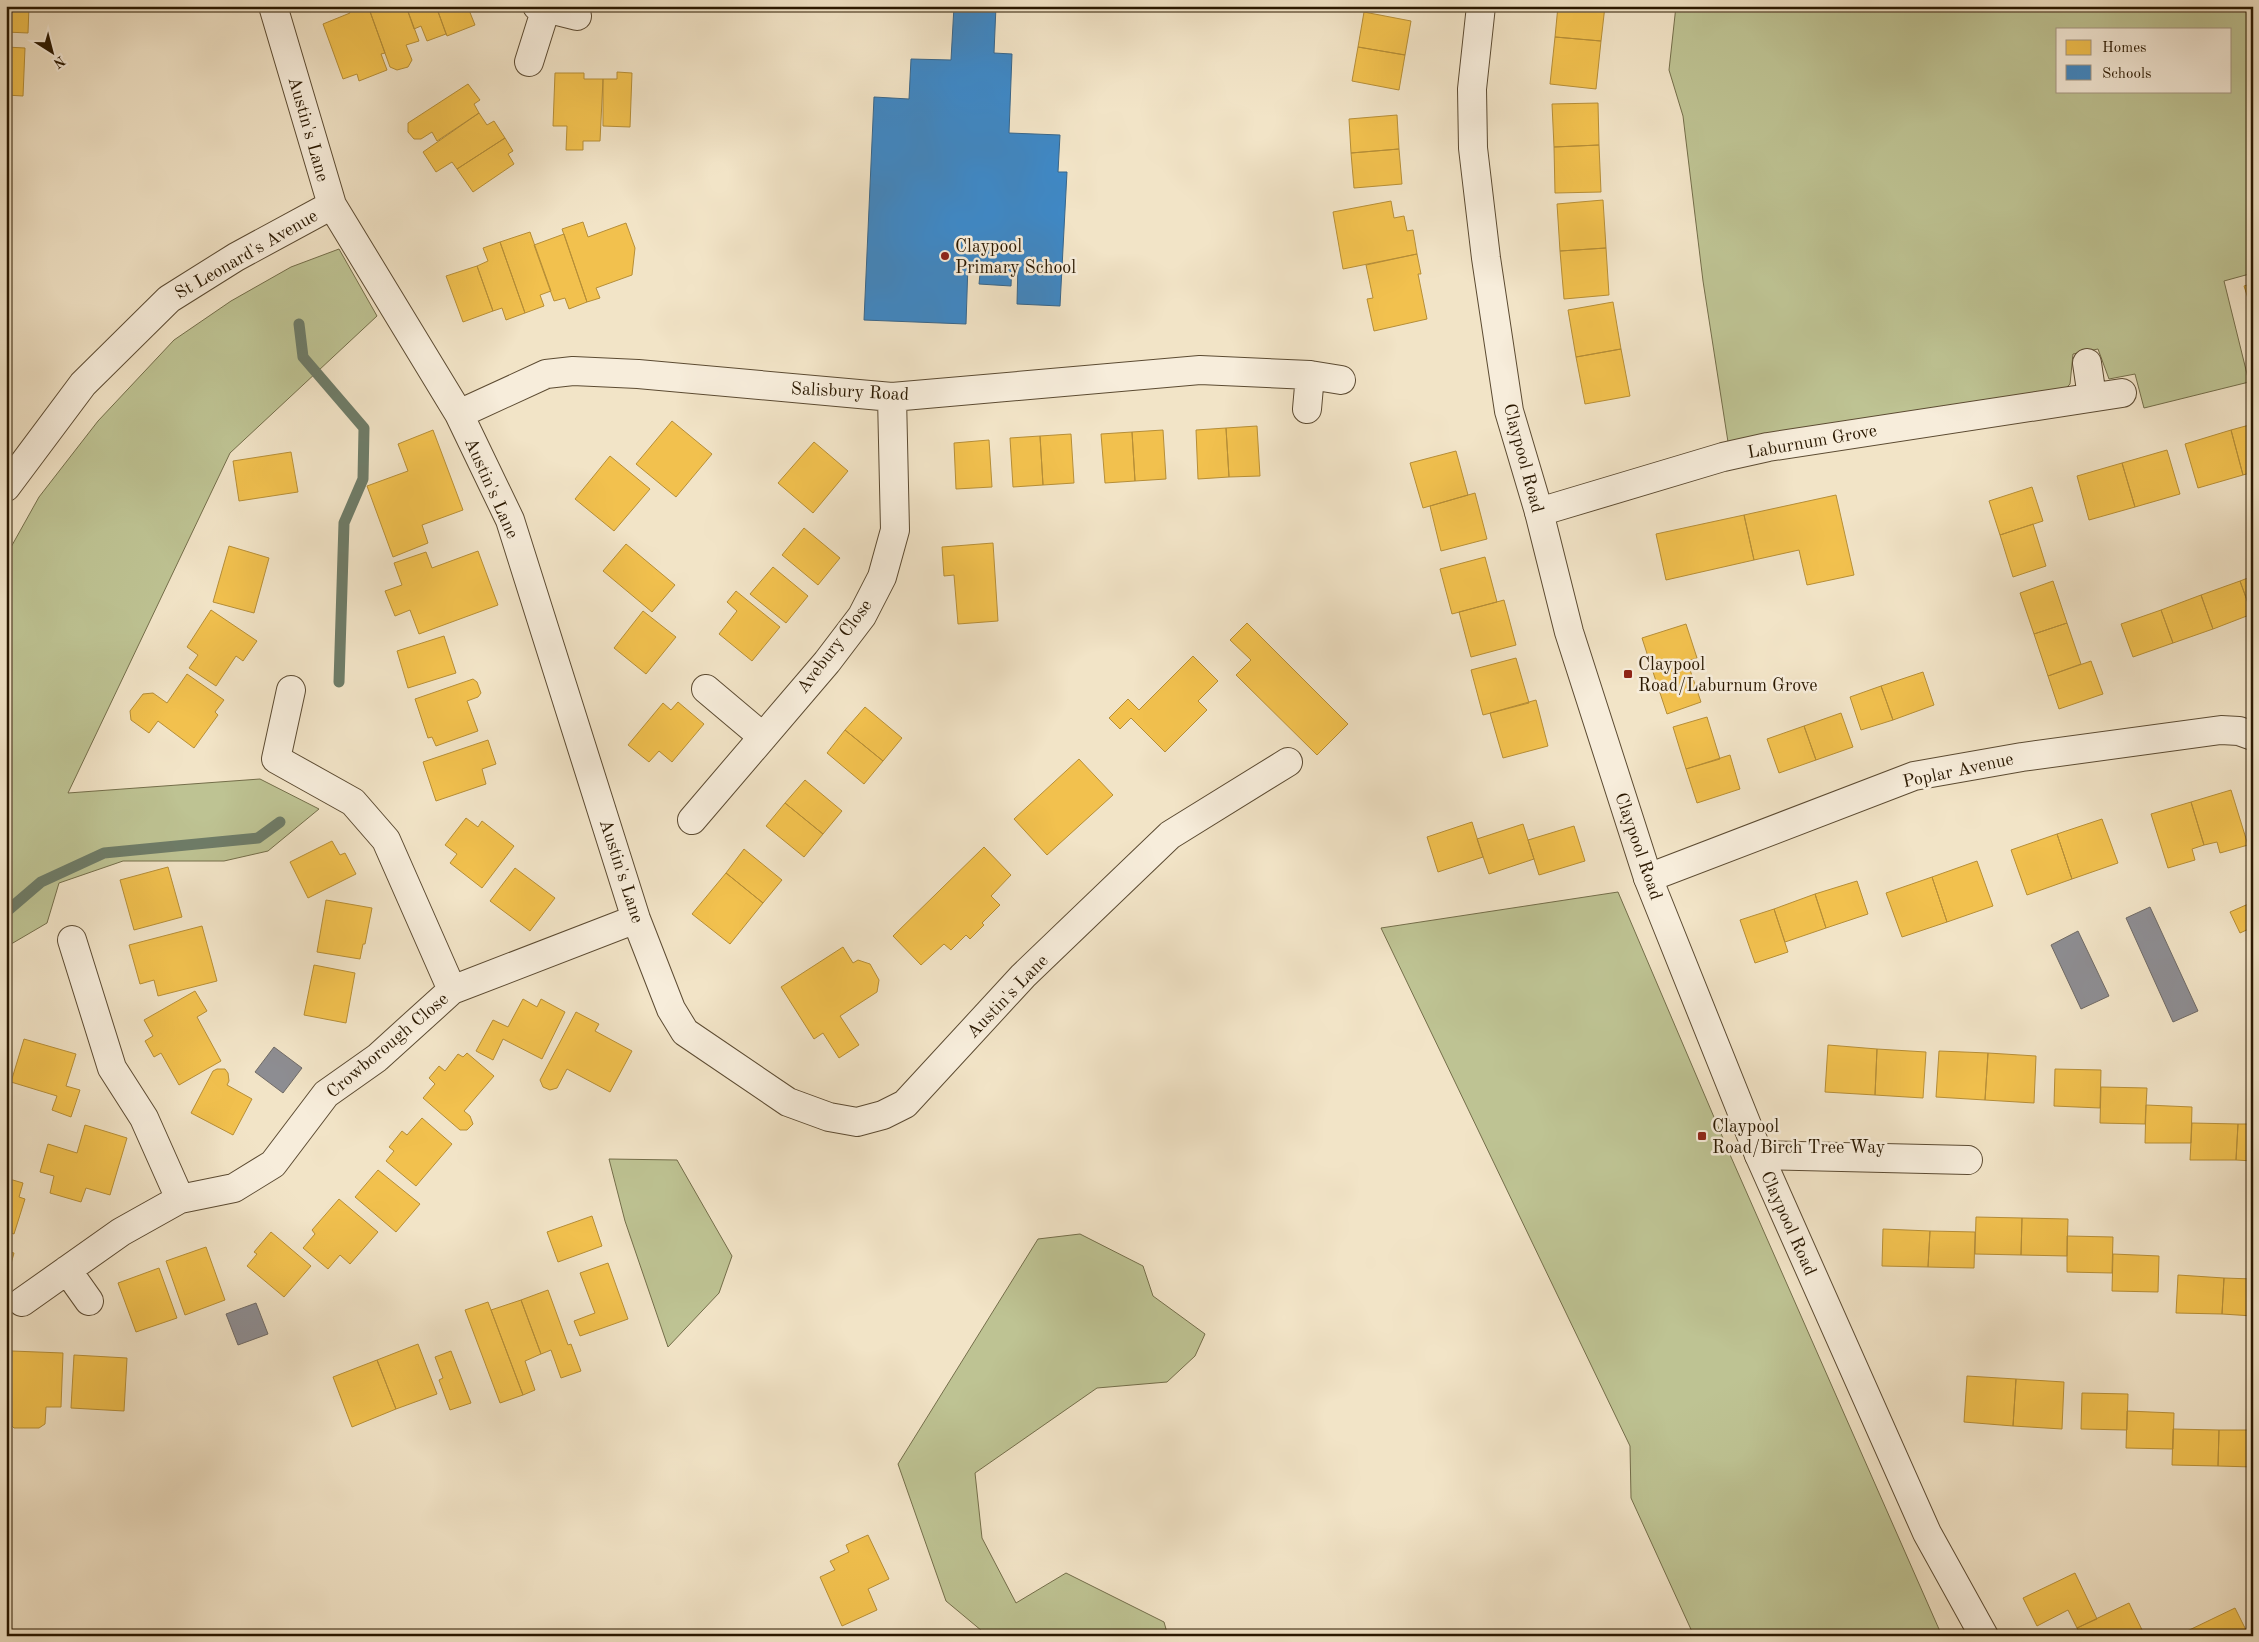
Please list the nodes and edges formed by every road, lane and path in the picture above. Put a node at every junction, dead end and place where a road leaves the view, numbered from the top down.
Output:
1 (273, 6) edge
2 (1481, 6) edge
3 (542, 7) edge
4 (577, 16) dead end
5 (529, 62) dead end
6 (332, 206) junction
7 (2087, 363) dead end
8 (1310, 375) junction
9 (1341, 380) dead end
10 (2122, 393) dead end
11 (892, 397) junction
12 (2092, 397) junction
13 (1307, 409) dead end
14 (459, 414) junction
15 (6, 487) edge
16 (1539, 512) junction
17 (706, 688) dead end
18 (291, 690) dead end
19 (2253, 736) edge
20 (763, 737) junction
21 (1288, 762) dead end
22 (692, 820) dead end
23 (1648, 878) junction
24 (636, 919) junction
25 (72, 940) dead end
26 (452, 990) junction
27 (1758, 1154) junction
28 (1968, 1160) dead end
29 (180, 1199) junction
30 (67, 1270) junction
31 (89, 1301) dead end
32 (22, 1302) dead end
33 (1984, 1636) edge

1 - 6 street, Austin's Lane
2 - 16 street, Claypool Road
3 - 4 street
3 - 5 street
6 - 14 street, Austin's Lane
6 - 15 street, St Leonard's Avenue
7 - 12 street
8 - 9 street, Salisbury Road
8 - 11 street, Salisbury Road
8 - 13 street
10 - 12 street, Laburnum Grove
11 - 14 street, Salisbury Road
11 - 20 street, Avebury Close
12 - 16 street, Laburnum Grove
14 - 24 street, Austin's Lane
16 - 23 street, Claypool Road
17 - 20 street
18 - 26 street, Crowborough Close
19 - 23 street, Poplar Avenue
20 - 22 street, Avebury Close
21 - 24 street, Austin's Lane
23 - 27 street, Claypool Road
24 - 26 street, Crowborough Close
25 - 29 street
26 - 29 street, Crowborough Close
27 - 28 street
27 - 33 street, Claypool Road
29 - 30 street, Crowborough Close
30 - 31 street
30 - 32 street, Crowborough Close

